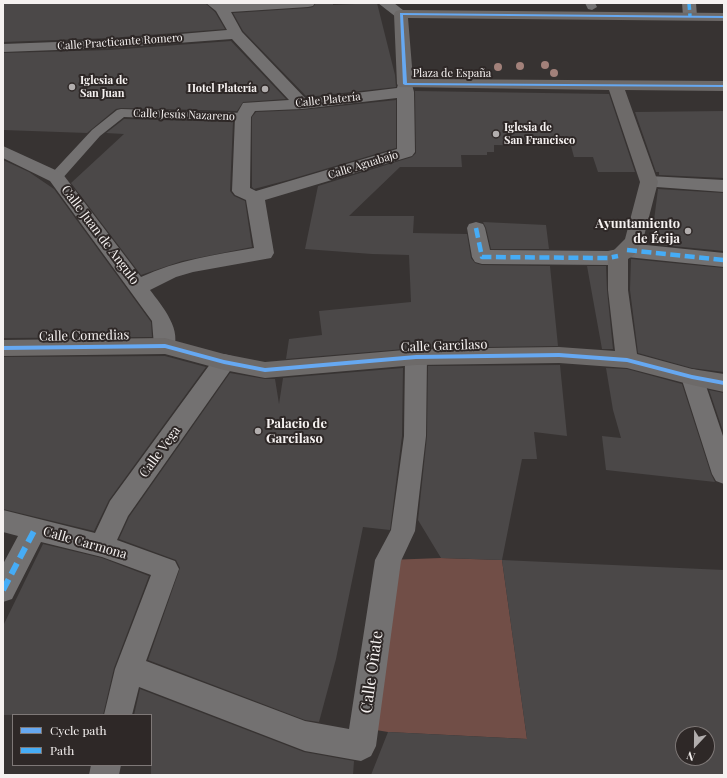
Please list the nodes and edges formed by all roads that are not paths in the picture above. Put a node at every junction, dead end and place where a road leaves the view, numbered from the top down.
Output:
1 (308, 3) edge
2 (385, 3) edge
3 (593, 4) edge
4 (217, 6) edge
5 (689, 10) edge
6 (401, 14) junction
7 (608, 16) junction
8 (724, 17) edge
9 (236, 34) junction
10 (3, 48) edge
11 (615, 85) junction
12 (724, 86) edge
13 (405, 88) junction
14 (302, 104) junction
15 (246, 111) junction
16 (5, 154) edge
17 (56, 177) junction
18 (649, 182) junction
19 (724, 186) edge
20 (255, 197) junction
21 (476, 228) dead end
22 (622, 253) junction
23 (724, 260) edge
24 (139, 287) junction
25 (165, 346) junction
26 (3, 348) edge
27 (416, 357) junction
28 (627, 360) junction
29 (224, 362) junction
30 (692, 377) junction
31 (724, 383) edge
32 (724, 474) edge
33 (3, 521) edge
34 (35, 529) junction
35 (102, 546) junction
36 (3, 590) edge
37 (128, 670) junction
38 (118, 714) edge

1 - 4 street
2 - 6 street
3 - 7 street
4 - 9 street
5 - 7 street
5 - 8 street
6 - 7 street
6 - 13 street, Plaza de España
9 - 10 street, Calle Practicante Romero
9 - 14 street
11 - 12 street, Plaza de España
11 - 13 street, Plaza de España
11 - 18 street
13 - 14 street, Calle Platería
13 - 20 street, Calle Aguabajo
14 - 15 street, Calle Platería
15 - 17 lane, Calle Jesús Nazareno
15 - 20 street
16 - 17 street, Calle Juan de Angulo
17 - 24 street, Calle Juan de Angulo
18 - 19 street
18 - 22 street
20 - 24 street
21 - 22 street
22 - 23 street
22 - 28 street
24 - 25 street, Calle Juan de Angulo
25 - 26 street, Calle Comedias
25 - 29 street, Calle Garcilaso
27 - 28 street, Calle Garcilaso
27 - 29 street, Calle Garcilaso
27 - 37 street, Calle Oñate
28 - 30 street, Calle Garcilaso
29 - 35 street, Calle Vega
30 - 31 street, Calle Garcilaso
30 - 32 street
33 - 34 street, Calle Carmona
34 - 35 street, Calle Carmona
34 - 36 street
35 - 37 street, Calle Carmona
37 - 38 street

